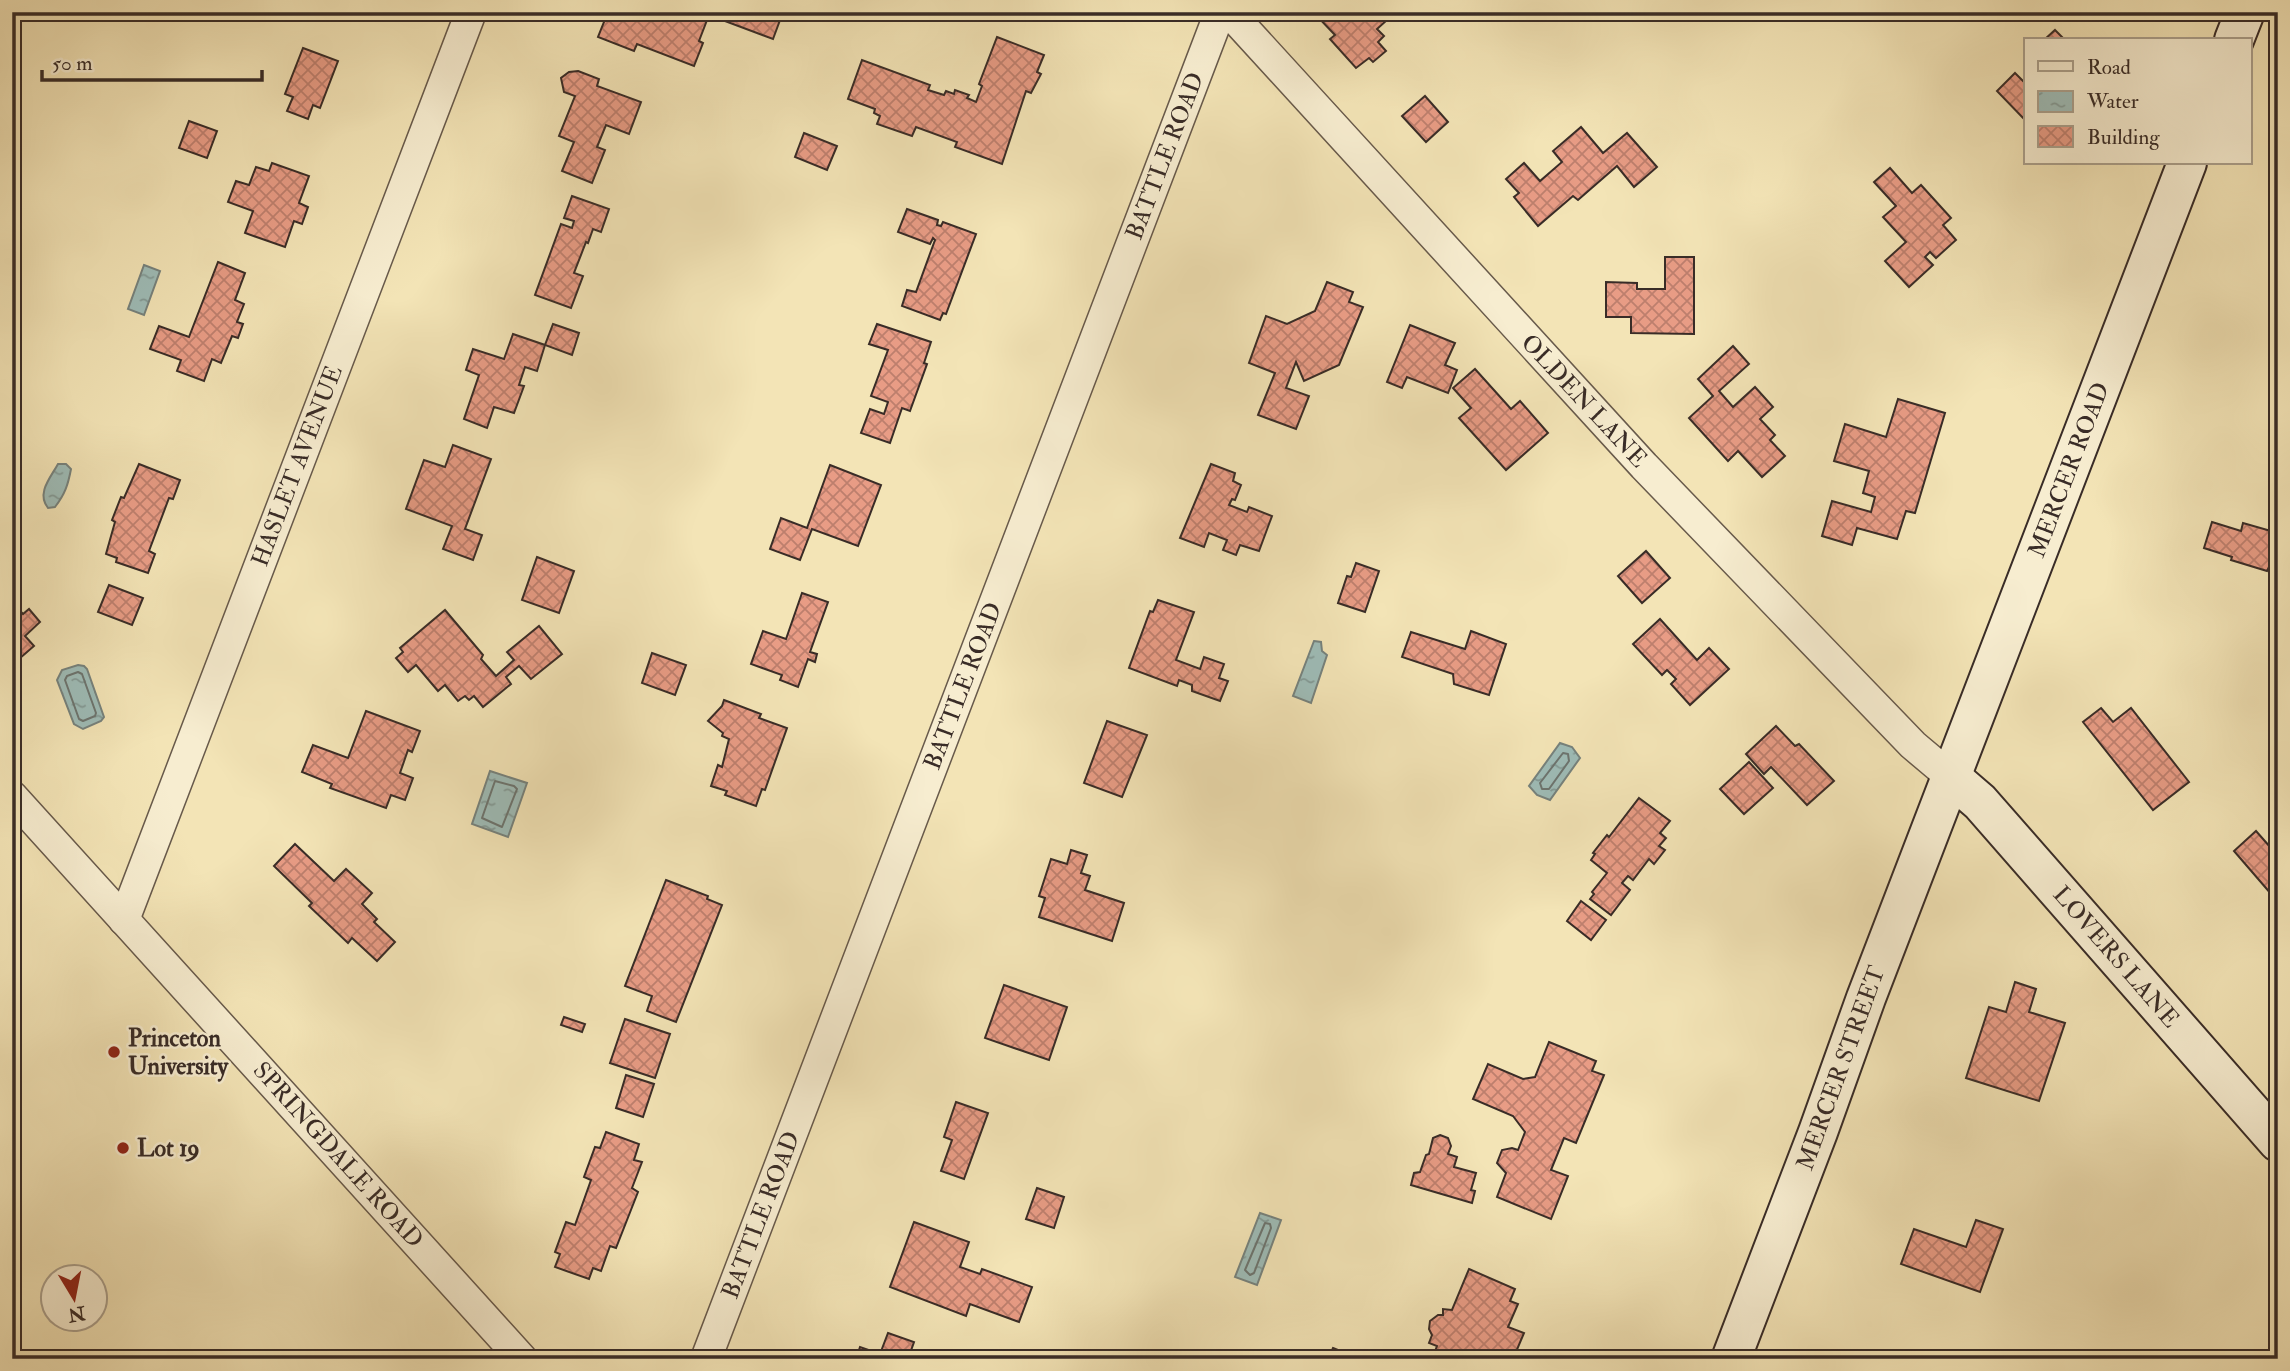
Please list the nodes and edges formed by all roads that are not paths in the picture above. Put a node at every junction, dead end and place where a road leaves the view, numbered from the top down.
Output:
1 (471, 12) edge
2 (1220, 12) edge
3 (1229, 12) edge
4 (2245, 12) edge
5 (2235, 38) edge
6 (2187, 164) edge
7 (1951, 777) junction
8 (12, 796) edge
9 (124, 920) junction
10 (2278, 1142) edge
11 (523, 1359) edge
12 (706, 1359) edge
13 (1731, 1359) edge

1 - 9 street, HASLET AVENUE
2 - 12 street, BATTLE ROAD
3 - 7 street, OLDEN LANE
4 - 5 main road
6 - 7 main road, MERCER ROAD
7 - 10 main road, LOVERS LANE
7 - 13 main road, MERCER STREET
8 - 9 street, SPRINGDALE ROAD
9 - 11 street, SPRINGDALE ROAD

